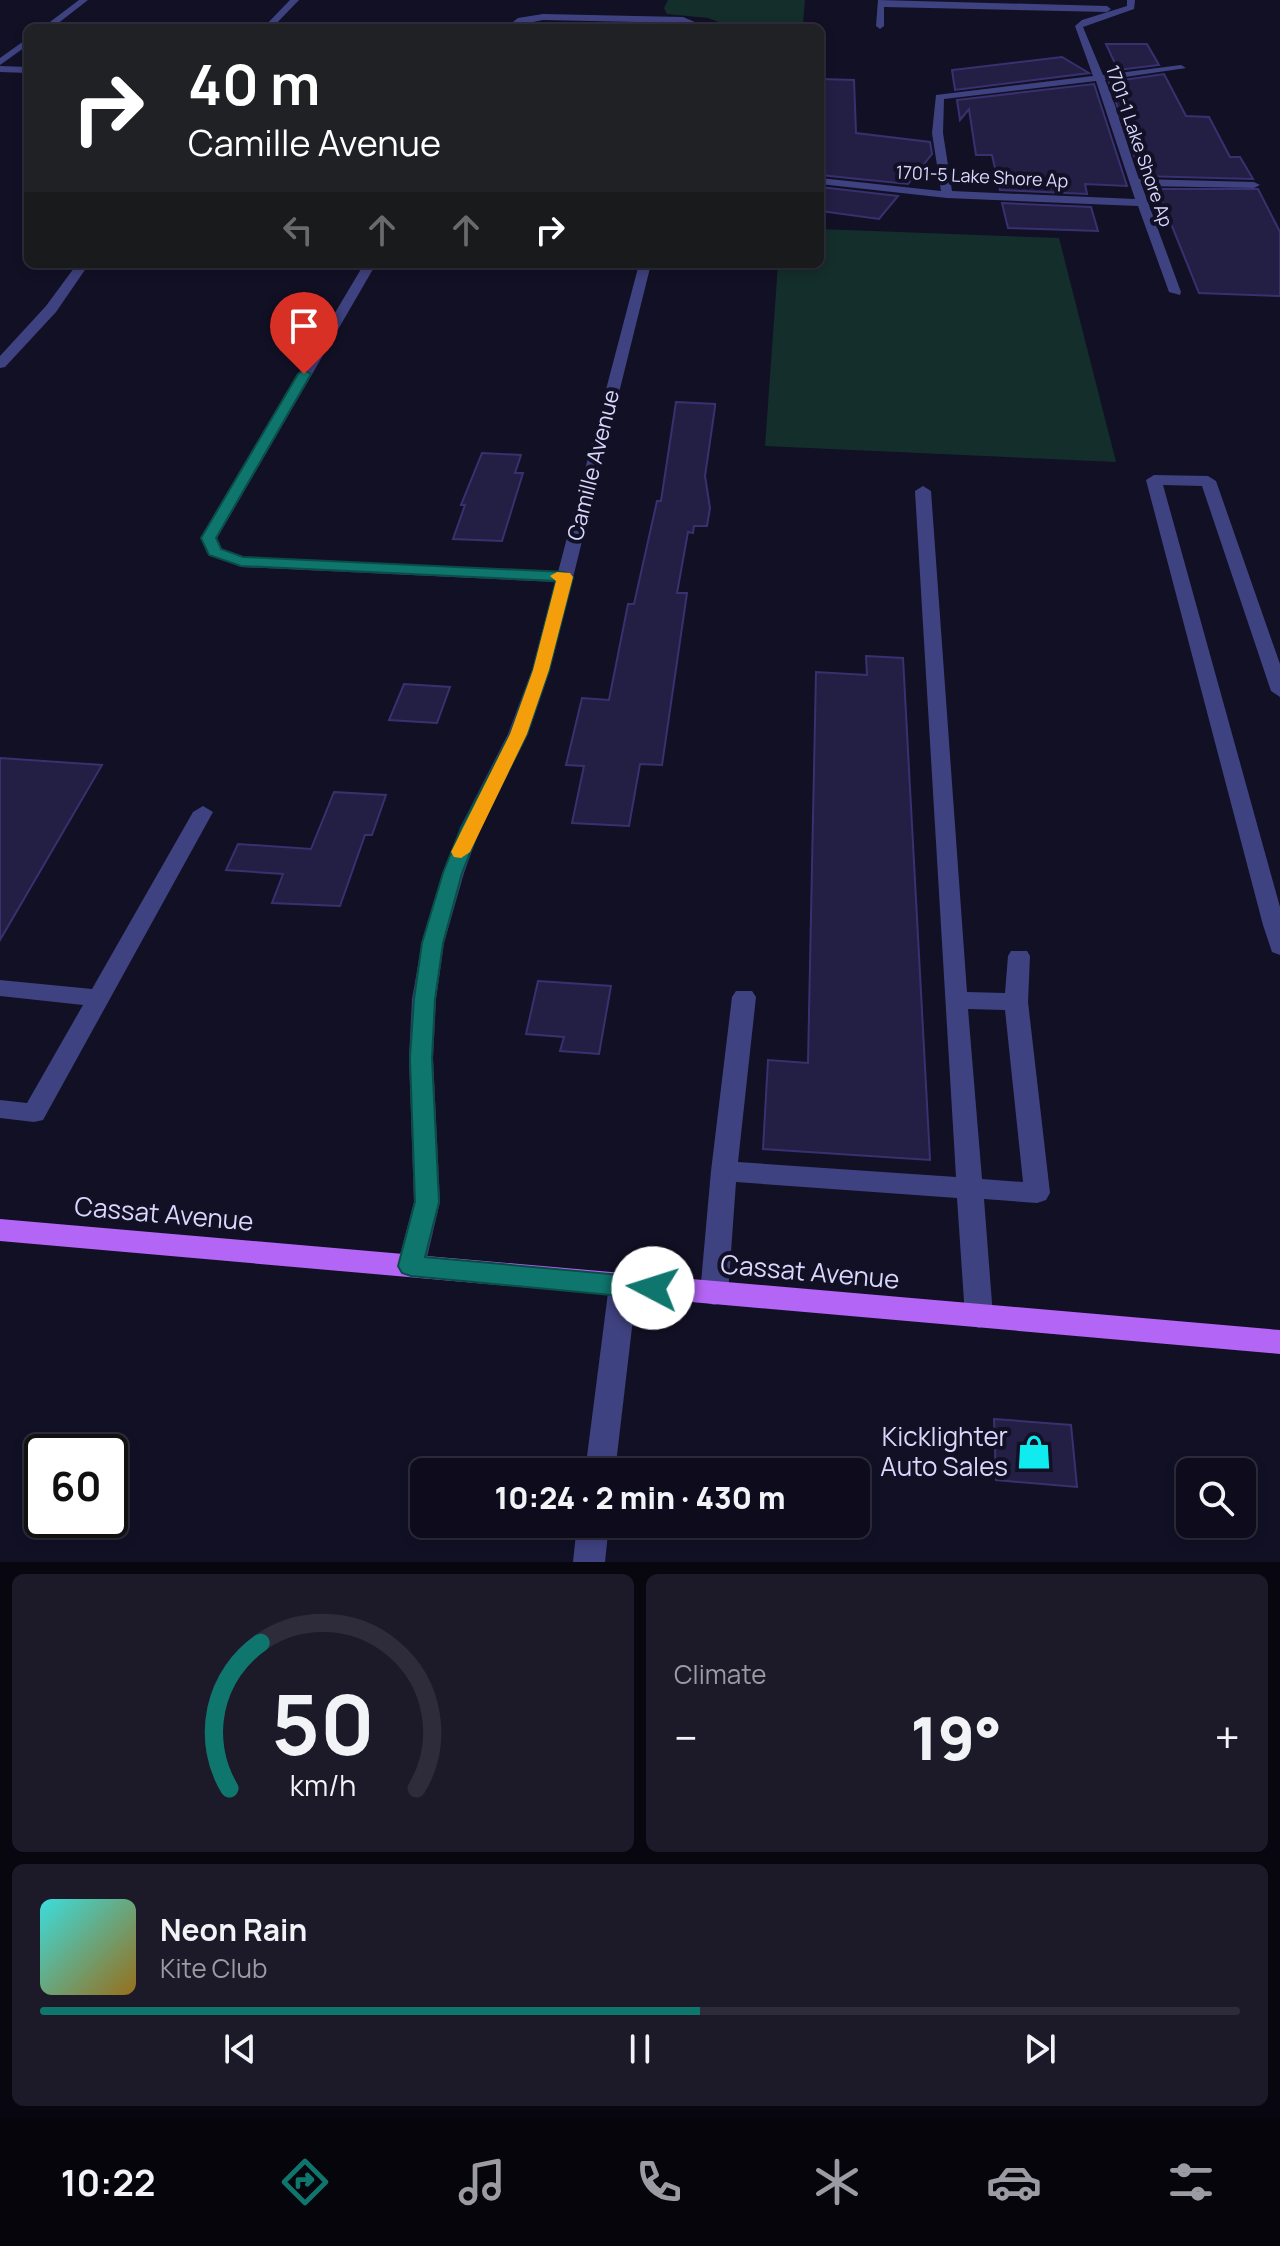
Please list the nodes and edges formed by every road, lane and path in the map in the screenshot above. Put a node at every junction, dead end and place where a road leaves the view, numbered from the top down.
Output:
1 (84, 0) edge
2 (295, 0) edge
3 (882, 2) edge
4 (1129, 5) edge
5 (51, 24) edge
6 (271, 24) edge
7 (515, 24) edge
8 (692, 24) edge
9 (880, 26) dead end
10 (24, 44) edge
11 (0, 62) edge
12 (1181, 68) dead end
13 (0, 69) edge
14 (24, 70) edge
15 (1099, 77) junction
16 (824, 181) edge
17 (1134, 182) junction
18 (1254, 185) dead end
19 (947, 195) junction
20 (1142, 203) junction
21 (80, 268) edge
22 (368, 268) edge
23 (644, 268) edge
24 (1175, 292) dead end
25 (0, 364) edge
26 (923, 491) dead end
27 (565, 577) junction
28 (1280, 691) edge
29 (203, 812) dead end
30 (1277, 925) edge
31 (1280, 947) edge
32 (1019, 956) dead end
33 (0, 988) edge
34 (744, 997) dead end
35 (96, 998) junction
36 (956, 1000) junction
37 (1016, 1002) junction
38 (0, 1109) edge
39 (724, 1171) junction
40 (970, 1190) junction
41 (0, 1230) edge
42 (411, 1266) junction
43 (623, 1285) junction
44 (714, 1294) junction
45 (979, 1316) junction
46 (1280, 1342) edge
47 (602, 1458) edge
48 (592, 1538) edge
49 (589, 1562) edge

1 - 5 street
2 - 6 street
3 - 4 street
3 - 9 street
4 - 15 street, 1701-1 Lake Shore Ap
7 - 8 street
10 - 11 street
12 - 15 street
13 - 14 street
15 - 17 street, 1701-1 Lake Shore Ap
15 - 19 street
16 - 19 street, 1701-5 Lake Shore Ap
17 - 18 street
17 - 20 street, 1701-1 Lake Shore Ap
19 - 20 street, 1701-5 Lake Shore Ap
20 - 24 street, 1701-1 Lake Shore Ap
21 - 25 street
22 - 27 street
23 - 27 street, Camille Avenue
26 - 36 street
27 - 42 street, Camille Avenue
28 - 30 street
29 - 35 street
30 - 31 street
32 - 37 street
33 - 35 street
34 - 39 street
35 - 38 street
36 - 37 street
36 - 40 street
37 - 40 street
39 - 40 street
39 - 44 street
40 - 45 street
41 - 42 main road, Cassat Avenue
42 - 43 main road, Cassat Avenue
43 - 44 main road, Cassat Avenue
43 - 47 street
44 - 45 main road, Cassat Avenue
45 - 46 main road, Cassat Avenue
48 - 49 street

